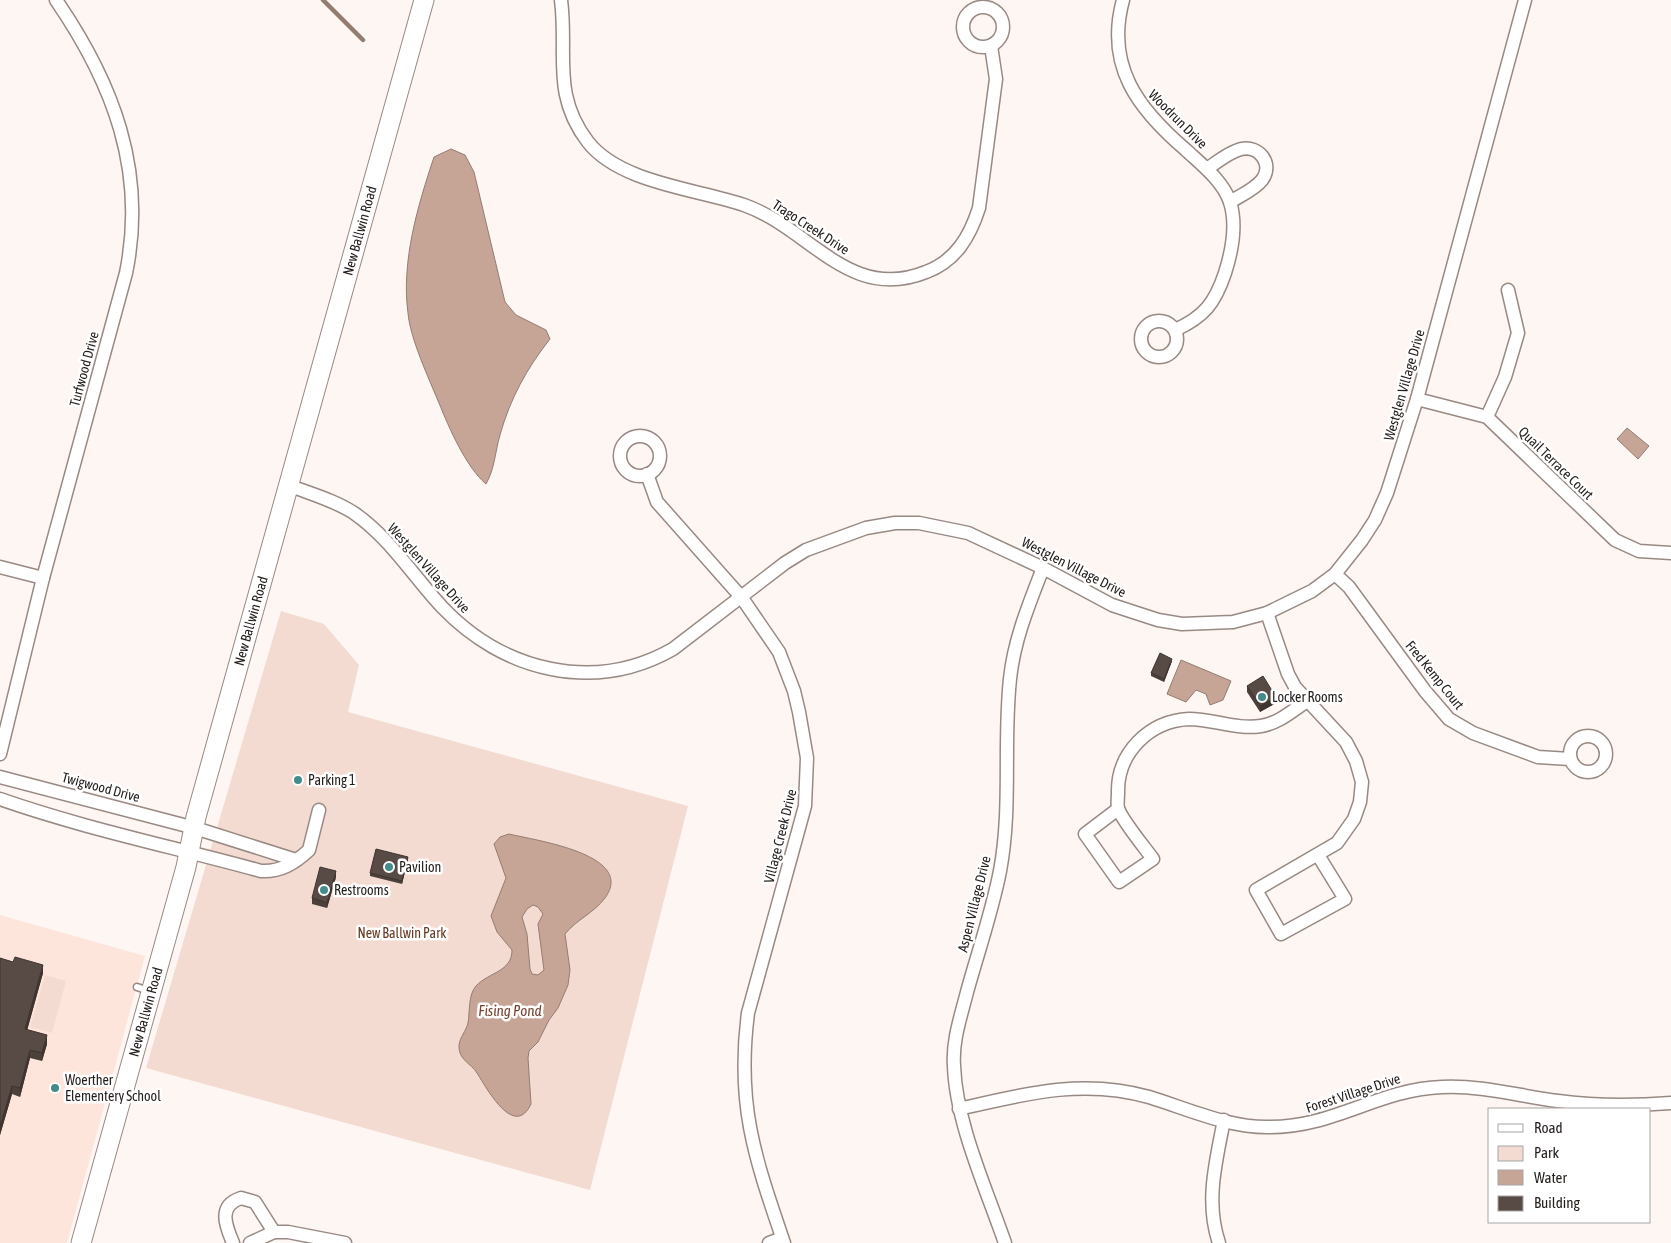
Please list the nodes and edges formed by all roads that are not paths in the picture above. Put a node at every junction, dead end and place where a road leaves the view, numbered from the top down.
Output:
1 (56, 0) edge
2 (424, 0) edge
3 (561, 0) edge
4 (1123, 0) edge
5 (1525, 0) edge
6 (991, 46) dead end
7 (1207, 169) junction
8 (1230, 202) junction
9 (1508, 290) dead end
10 (1175, 330) dead end
11 (1417, 399) junction
12 (1487, 418) junction
13 (647, 474) dead end
14 (288, 485) junction
15 (1671, 554) edge
16 (0, 567) edge
17 (1043, 568) junction
18 (1336, 574) junction
19 (43, 578) junction
20 (742, 598) junction
21 (1267, 613) junction
22 (1307, 701) junction
23 (0, 754) edge
24 (1570, 759) dead end
25 (0, 777) edge
26 (0, 799) edge
27 (1118, 809) junction
28 (320, 810) dead end
29 (195, 828) junction
30 (188, 854) junction
31 (1318, 855) junction
32 (296, 860) junction
33 (1671, 1103) edge
34 (959, 1110) junction
35 (1224, 1120) junction
36 (274, 1232) junction
37 (783, 1240) edge
38 (80, 1243) edge
39 (233, 1243) edge
40 (250, 1243) edge
41 (345, 1243) edge
42 (769, 1243) edge
43 (1005, 1243) edge
44 (1219, 1243) edge

1 - 19 street, Turfwood Drive
2 - 14 main road, New Ballwin Road
3 - 6 street, Trago Creek Drive
4 - 7 street, Woodrun Drive
5 - 11 street, Westglen Village Drive
7 - 8 street, Woodrun Drive
7 - 8 street, Woodrun Drive
8 - 10 street
9 - 12 street
11 - 12 street, Quail Terrace Court
11 - 18 street, Westglen Village Drive
12 - 15 street, Quail Terrace Court
13 - 20 street, Village Creek Drive
14 - 20 street, Westglen Village Drive
14 - 29 main road, New Ballwin Road
16 - 19 street
17 - 20 street, Westglen Village Drive
17 - 21 street, Westglen Village Drive
17 - 34 street, Aspen Village Drive
18 - 21 street, Westglen Village Drive
18 - 24 street, Fred Kemp Court
19 - 23 street, Turfwood Drive
20 - 37 street, Village Creek Drive
21 - 22 street
22 - 27 street
22 - 31 street
25 - 29 street, Twigwood Drive
26 - 30 street
27 - 27 street
28 - 32 street
29 - 30 main road, New Ballwin Road
29 - 32 street
30 - 32 street
30 - 38 main road, New Ballwin Road
31 - 31 street
33 - 35 street, Forest Village Drive
34 - 35 street, Forest Village Drive
34 - 43 street, Aspen Village Drive
35 - 44 street
36 - 39 street
36 - 40 street
36 - 41 street
37 - 42 street

